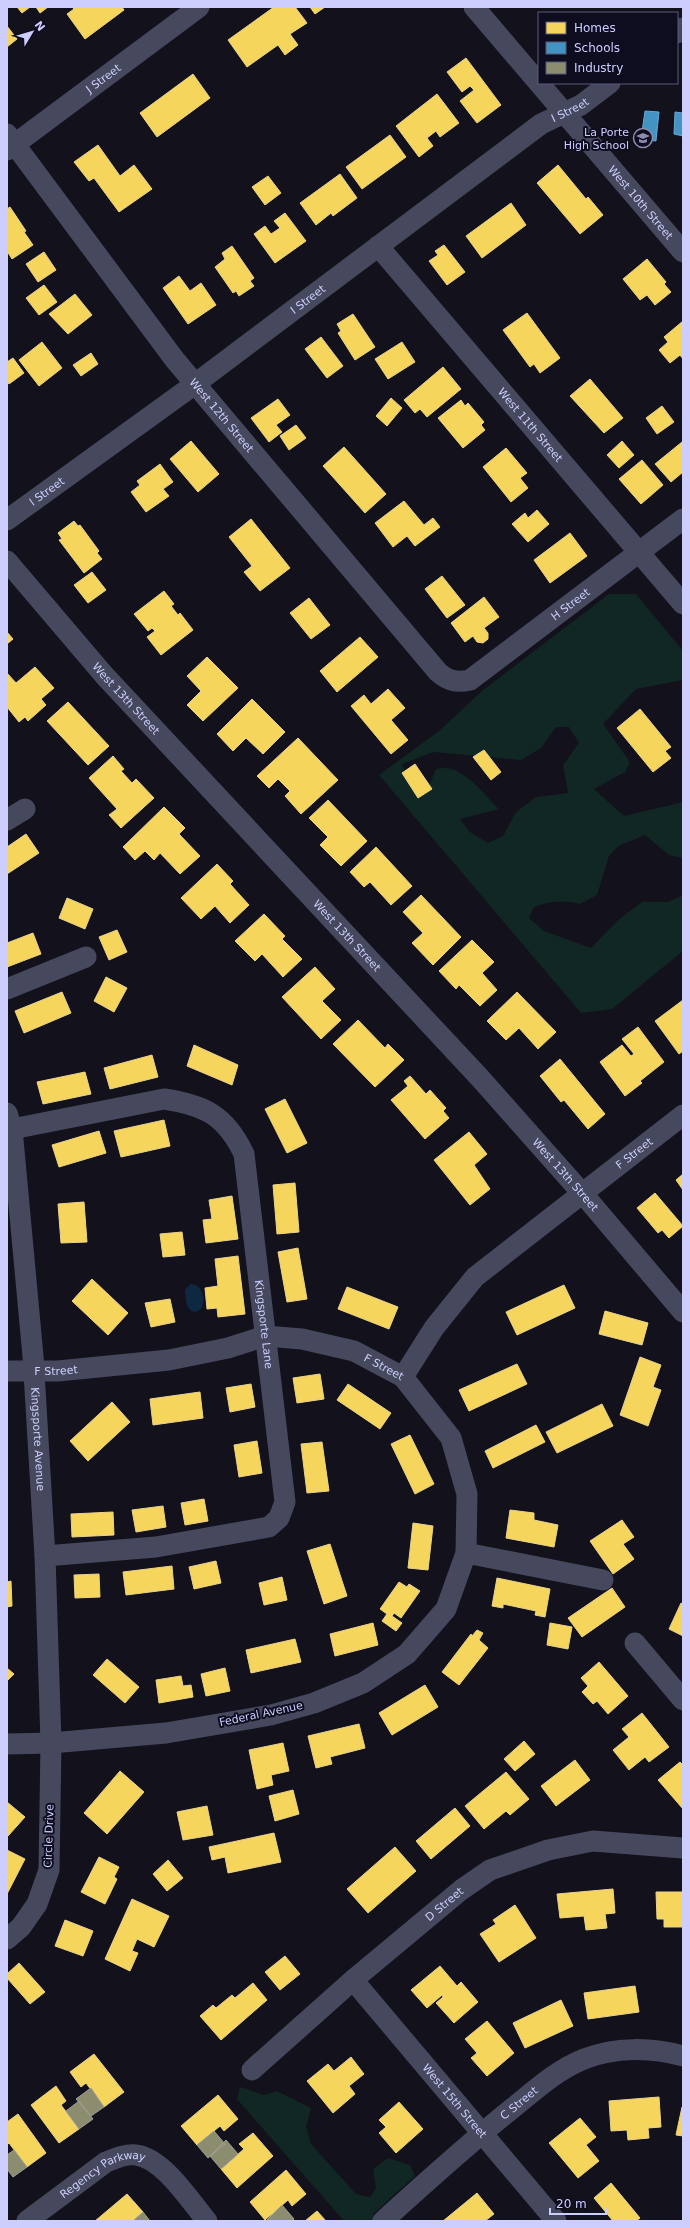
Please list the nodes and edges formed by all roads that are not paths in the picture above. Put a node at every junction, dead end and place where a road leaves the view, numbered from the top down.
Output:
1 (199, 7) edge
2 (474, 7) edge
3 (538, 82) edge
4 (540, 84) edge
5 (609, 84) edge
6 (564, 112) junction
7 (10, 143) edge
8 (378, 246) junction
9 (683, 252) edge
10 (195, 384) junction
11 (683, 519) edge
12 (7, 520) edge
13 (640, 552) junction
14 (7, 561) edge
15 (683, 604) edge
16 (454, 682) joint
17 (25, 809) dead end
18 (7, 820) edge
19 (86, 957) dead end
20 (7, 988) edge
21 (683, 1115) edge
22 (9, 1124) edge
23 (582, 1193) junction
24 (683, 1312) edge
25 (265, 1336) junction
26 (34, 1370) junction
27 (7, 1371) edge
28 (403, 1377) junction
29 (466, 1553) junction
30 (45, 1556) junction
31 (603, 1580) dead end
32 (635, 1643) dead end
33 (683, 1700) edge
34 (51, 1743) junction
35 (7, 1744) edge
36 (683, 1848) edge
37 (7, 1939) edge
38 (353, 1980) junction
39 (683, 2056) edge
40 (252, 2070) dead end
41 (482, 2132) junction
42 (27, 2221) edge
43 (207, 2221) edge
44 (383, 2221) edge
45 (556, 2221) edge

1 - 7 street, J Street
2 - 3 street, West 10th Street
4 - 6 street, West 10th Street
5 - 6 street, I Street
6 - 8 street, I Street
6 - 9 street, West 10th Street
7 - 10 street, West 12th Street
8 - 10 street, I Street
8 - 13 street, West 11th Street
10 - 12 street, I Street
10 - 16 street, West 12th Street
11 - 13 street, H Street
13 - 15 street, West 11th Street
13 - 16 street, H Street
14 - 23 street, West 13th Street
17 - 18 street
19 - 20 street
21 - 23 street, F Street
22 - 25 street, Kingsporte Lane
22 - 26 street, Kingsporte Avenue
23 - 24 street, West 13th Street
23 - 28 street, F Street
25 - 26 street, F Street
25 - 28 street, F Street
25 - 30 street, Kingsporte Lane
26 - 27 street, F Street
26 - 30 street, Kingsporte Avenue
28 - 29 street, Federal Avenue
29 - 31 street
29 - 34 street, Federal Avenue
30 - 34 street, Kingsporte Avenue
32 - 33 street
34 - 35 street, Federal Avenue
34 - 37 street, Circle Drive
36 - 38 street, D Street
38 - 40 street, D Street
38 - 41 street, West 15th Street
39 - 41 street, C Street
41 - 44 street, C Street
41 - 45 street, West 15th Street
42 - 43 street, Regency Parkway

